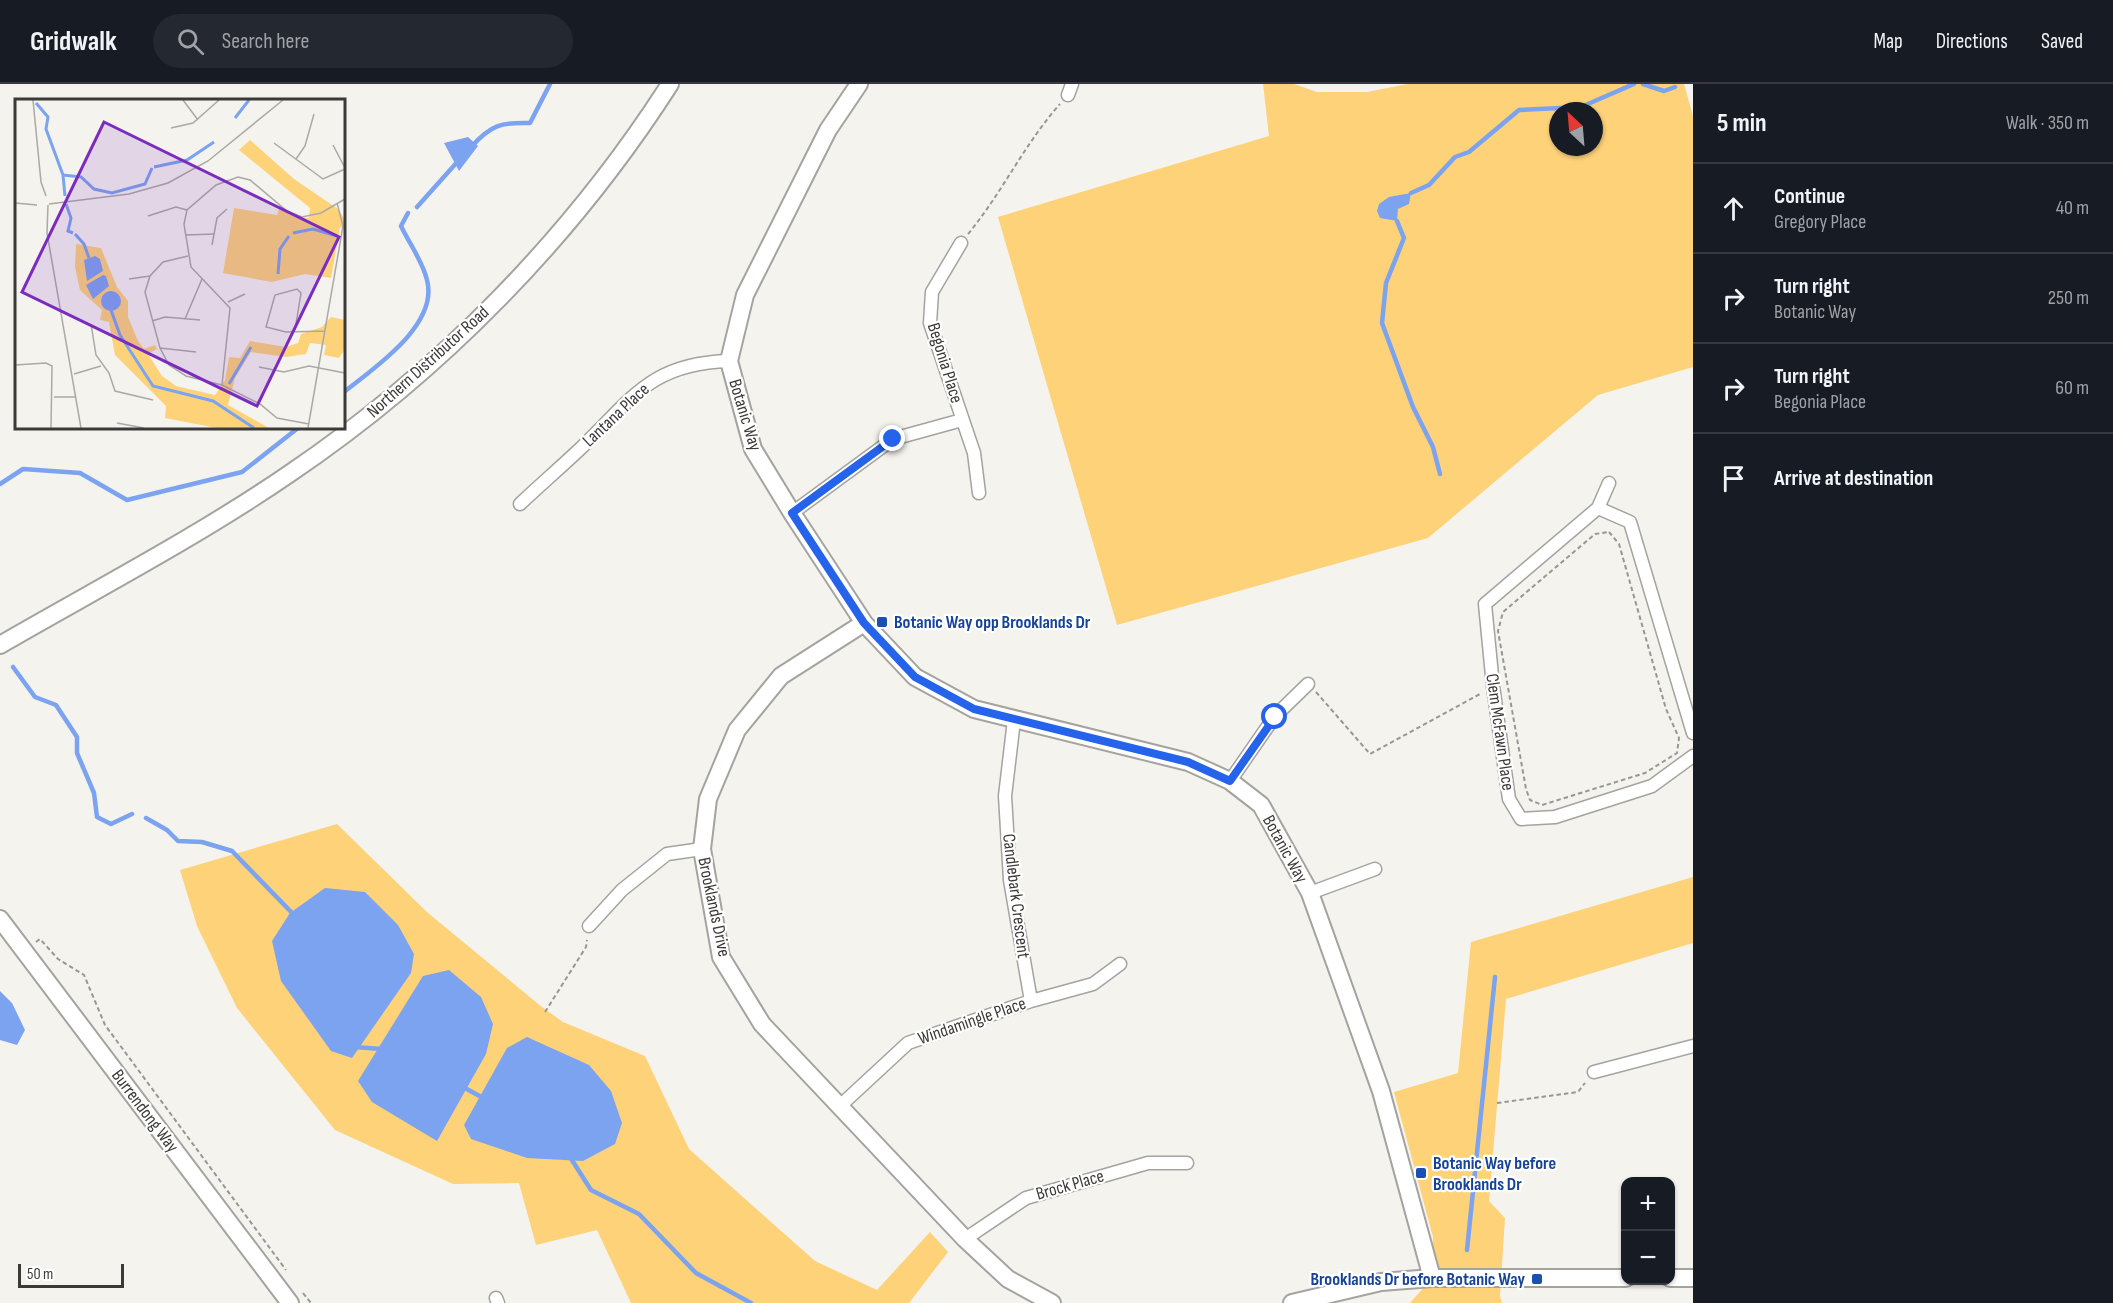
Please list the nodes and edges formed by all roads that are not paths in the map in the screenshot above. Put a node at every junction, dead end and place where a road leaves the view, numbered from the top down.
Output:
1 (670, 84) edge
2 (859, 84) edge
3 (961, 243) road end
4 (729, 361) junction
5 (962, 420) junction
6 (1609, 483) dead end
7 (979, 493) dead end
8 (520, 504) dead end
9 (1598, 508) junction
10 (792, 513) junction
11 (864, 623) junction
12 (0, 645) edge
13 (1308, 684) road end
14 (1014, 720) junction
15 (1693, 733) edge
16 (1693, 756) edge
17 (1230, 781) junction
18 (702, 849) junction
19 (1375, 869) dead end
20 (1310, 893) junction
21 (0, 919) edge
22 (589, 926) dead end
23 (1120, 964) dead end
24 (1031, 1001) junction
25 (1693, 1046) edge
26 (1594, 1072) road end
27 (840, 1106) junction
28 (1187, 1163) dead end
29 (965, 1239) junction
30 (1432, 1278) junction
31 (1621, 1278) edge
32 (1675, 1278) edge
33 (1693, 1278) edge
34 (290, 1303) edge
35 (1052, 1303) edge
36 (1292, 1303) edge

1 - 12 street, Northern Distributor Road
2 - 4 street, Botanic Way
3 - 5 street, Begonia Place
4 - 8 street, Lantana Place
4 - 10 street, Botanic Way
5 - 7 street, Begonia Place
5 - 10 street, Begonia Place
6 - 9 street
9 - 15 street
9 - 16 street, Clem McFawn Place
10 - 11 street, Botanic Way
11 - 14 street, Botanic Way
11 - 18 street, Brooklands Drive
13 - 17 street
14 - 17 street, Botanic Way
14 - 24 street, Candlebark Crescent
17 - 20 street, Botanic Way
18 - 22 street
18 - 27 street, Brooklands Drive
19 - 20 street
20 - 30 street, Botanic Way
21 - 34 street, Burrendong Way
23 - 24 street, Windamingle Place
24 - 27 street, Windamingle Place
25 - 26 street
27 - 29 street, Brooklands Drive
28 - 29 street, Brock Place
29 - 35 street, Brooklands Drive
30 - 31 street
30 - 36 street
32 - 33 street

